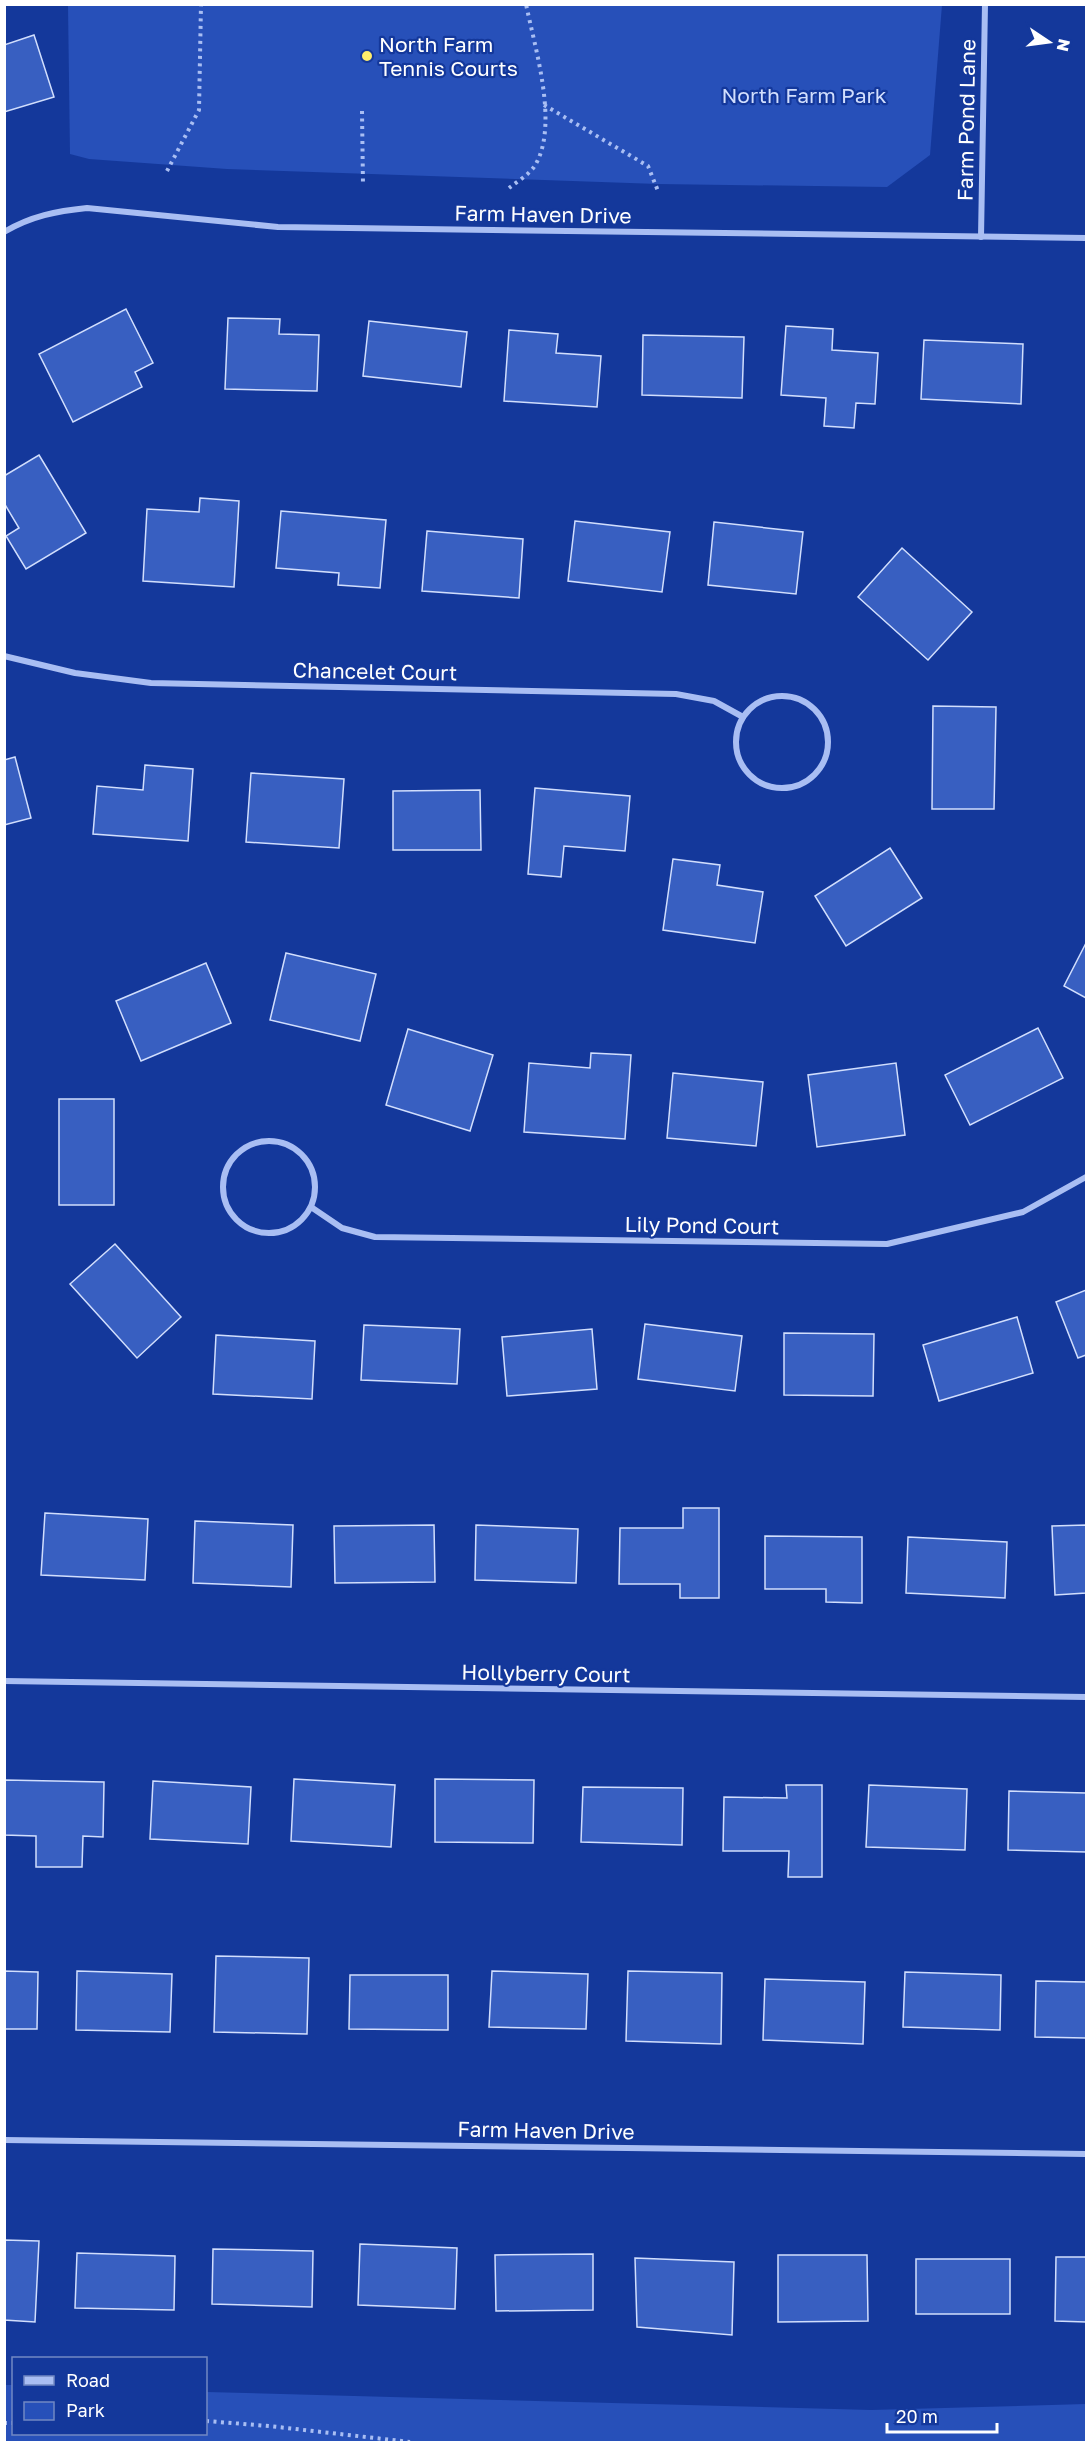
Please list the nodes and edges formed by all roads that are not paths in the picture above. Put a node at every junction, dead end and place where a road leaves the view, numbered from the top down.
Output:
1 (985, 4) edge
2 (4, 232) edge
3 (981, 237) junction
4 (1086, 238) edge
5 (4, 656) edge
6 (743, 717) junction
7 (1086, 1176) edge
8 (311, 1207) junction
9 (4, 1682) edge
10 (1086, 1697) edge
11 (4, 2140) edge
12 (1086, 2154) edge

1 - 3 street, Farm Pond Lane
2 - 3 street, Farm Haven Drive
3 - 4 street, Farm Haven Drive
5 - 6 street, Chancelet Court
6 - 6 street
7 - 8 street, Lily Pond Court
8 - 8 street
9 - 10 street, Hollyberry Court
11 - 12 street, Farm Haven Drive

